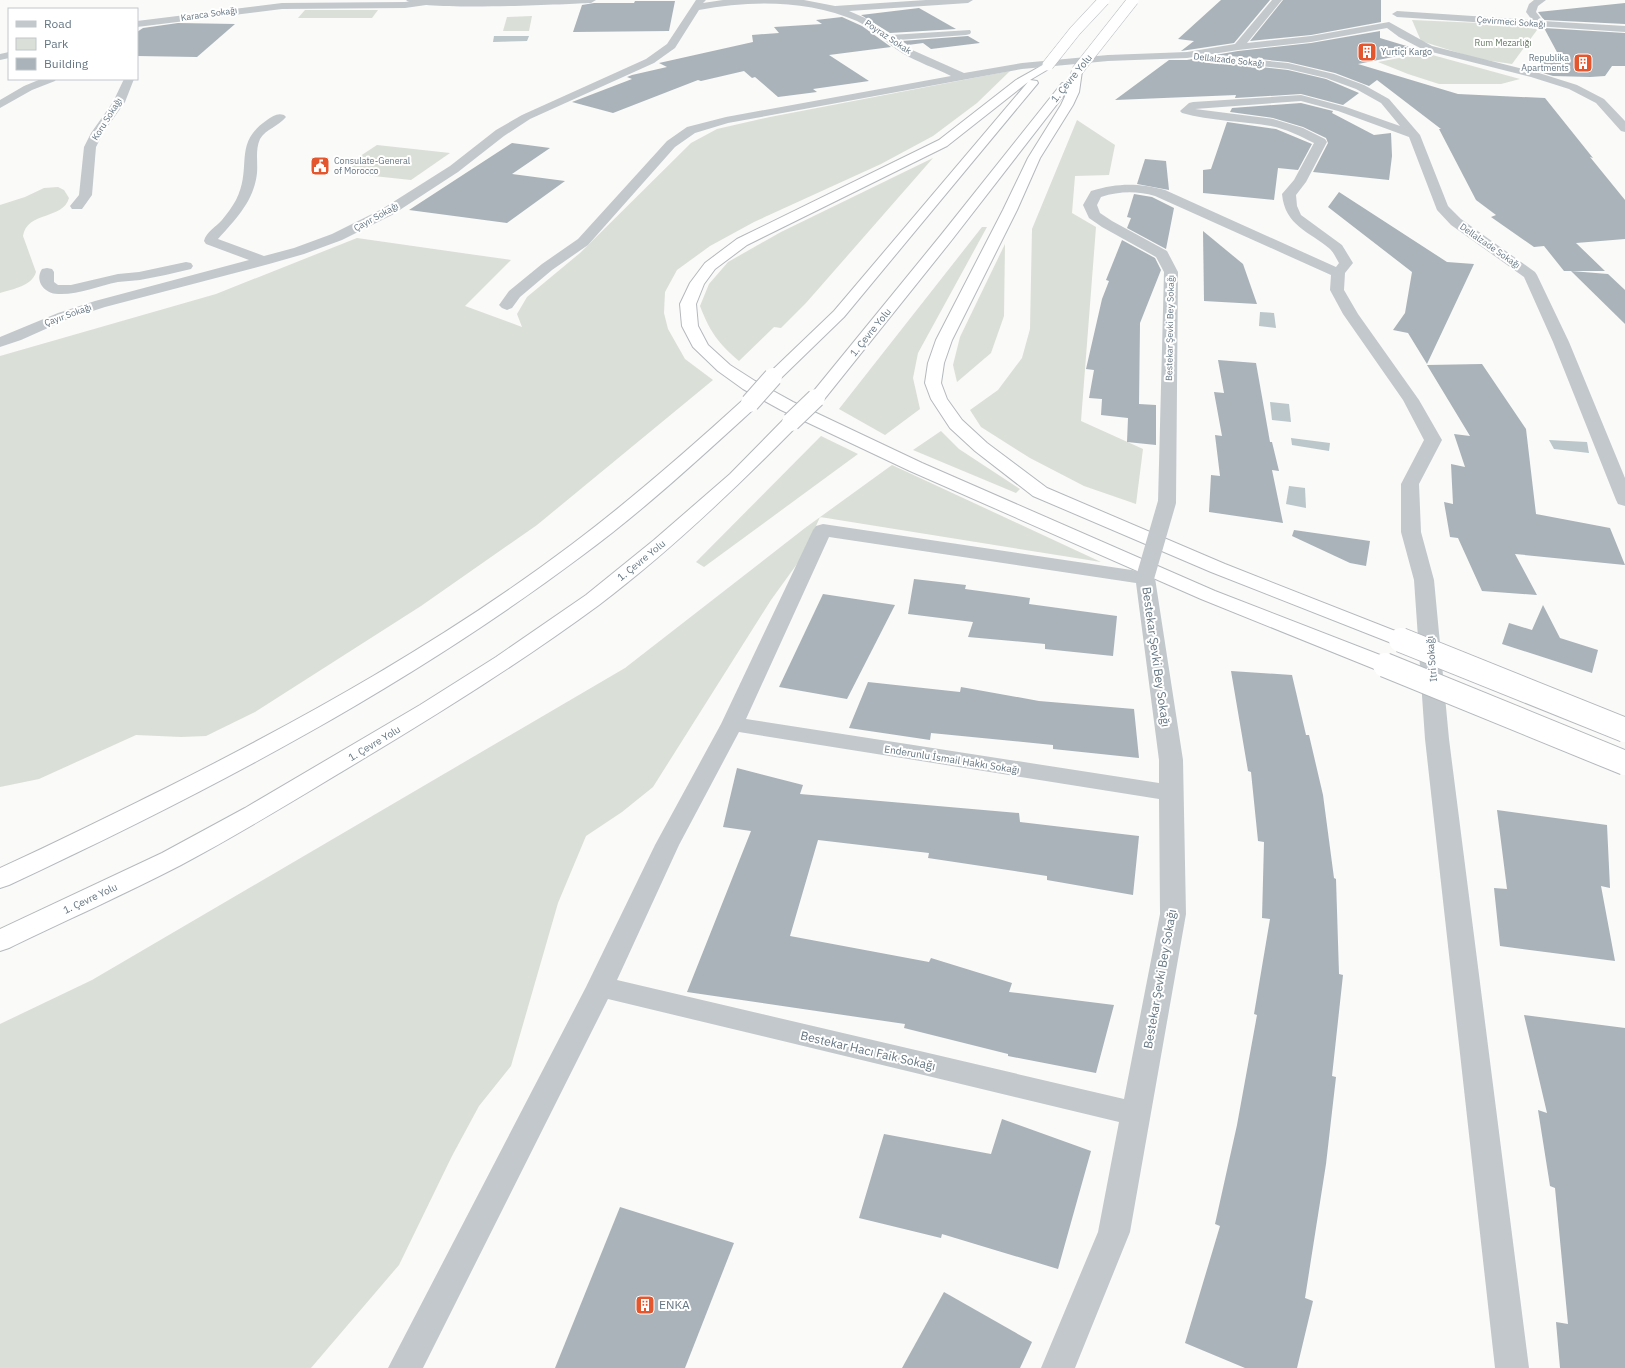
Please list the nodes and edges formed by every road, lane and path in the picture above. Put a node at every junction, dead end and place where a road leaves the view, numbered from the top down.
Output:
1 (411, 0) edge
2 (591, 0) edge
3 (736, 0) edge
4 (843, 0) edge
5 (968, 0) edge
6 (1104, 0) edge
7 (1133, 0) edge
8 (1277, 0) edge
9 (1541, 0) edge
10 (748, 1) junction
11 (1400, 1) dead end
12 (426, 2) junction
13 (698, 4) edge
14 (850, 4) edge
15 (835, 9) junction
16 (1397, 14) junction
17 (862, 20) junction
18 (138, 24) edge
19 (1541, 24) junction
20 (1389, 25) junction
21 (1625, 29) edge
22 (966, 32) dead end
23 (889, 38) junction
24 (1238, 47) junction
25 (1187, 55) junction
26 (1048, 65) junction
27 (1077, 71) junction
28 (963, 77) junction
29 (48, 80) edge
30 (129, 80) edge
31 (0, 105) edge
32 (280, 117) dead end
33 (1625, 128) edge
34 (1414, 135) junction
35 (77, 206) dead end
36 (233, 249) junction
37 (219, 257) dead end
38 (264, 261) junction
39 (200, 263) dead end
40 (47, 272) dead end
41 (1338, 273) junction
42 (507, 305) dead end
43 (0, 342) edge
44 (1625, 500) edge
45 (1145, 578) junction
46 (732, 724) junction
47 (1625, 730) edge
48 (1625, 763) edge
49 (1172, 793) junction
50 (0, 879) edge
51 (0, 941) edge
52 (600, 987) junction
53 (1136, 1114) junction
54 (405, 1368) edge
55 (1058, 1368) edge
56 (1512, 1368) edge

1 - 12 street
2 - 12 street
3 - 10 street
4 - 14 street
5 - 14 street
6 - 26 highway, bridge
7 - 27 highway, 1. Çevre Yolu, bridge
8 - 24 street
9 - 19 street
10 - 13 street
10 - 15 street
11 - 16 street
12 - 18 street, Karaca Sokağı
13 - 38 street, Çayır Sokağı
14 - 15 street
14 - 17 street
15 - 17 street, Poyraz Sokak
16 - 19 street, Çevirmeci Sokağı
16 - 20 street
17 - 23 street, Poyraz Sokak
19 - 21 street, Çevirmeci Sokağı
20 - 24 street
20 - 33 street
22 - 23 street
23 - 28 street, Poyraz Sokak
24 - 25 street
25 - 28 street
25 - 34 street, Dellalzade Sokağı
26 - 48 highway, bridge
26 - 50 highway, bridge
27 - 47 highway, bridge
27 - 51 highway, 1. Çevre Yolu, bridge
28 - 42 street
29 - 31 street
30 - 35 street, Koru Sokağı
32 - 36 street
34 - 41 street
34 - 44 street, Dellalzade Sokağı
36 - 37 street
36 - 38 street
38 - 43 street, Çayır Sokağı
39 - 40 street
41 - 45 street, Bestekar Şevki Bey Sokağı, bridge
41 - 56 street, Itri Sokağı
45 - 46 street
45 - 49 street, Bestekar Şevki Bey Sokağı
46 - 49 street, Enderunlu İsmail Hakkı Sokağı
46 - 52 street
49 - 53 street, Bestekar Şevki Bey Sokağı
52 - 53 street, Bestekar Hacı Faik Sokağı
52 - 54 street
53 - 55 street, Bestekar Şevki Bey Sokağı

